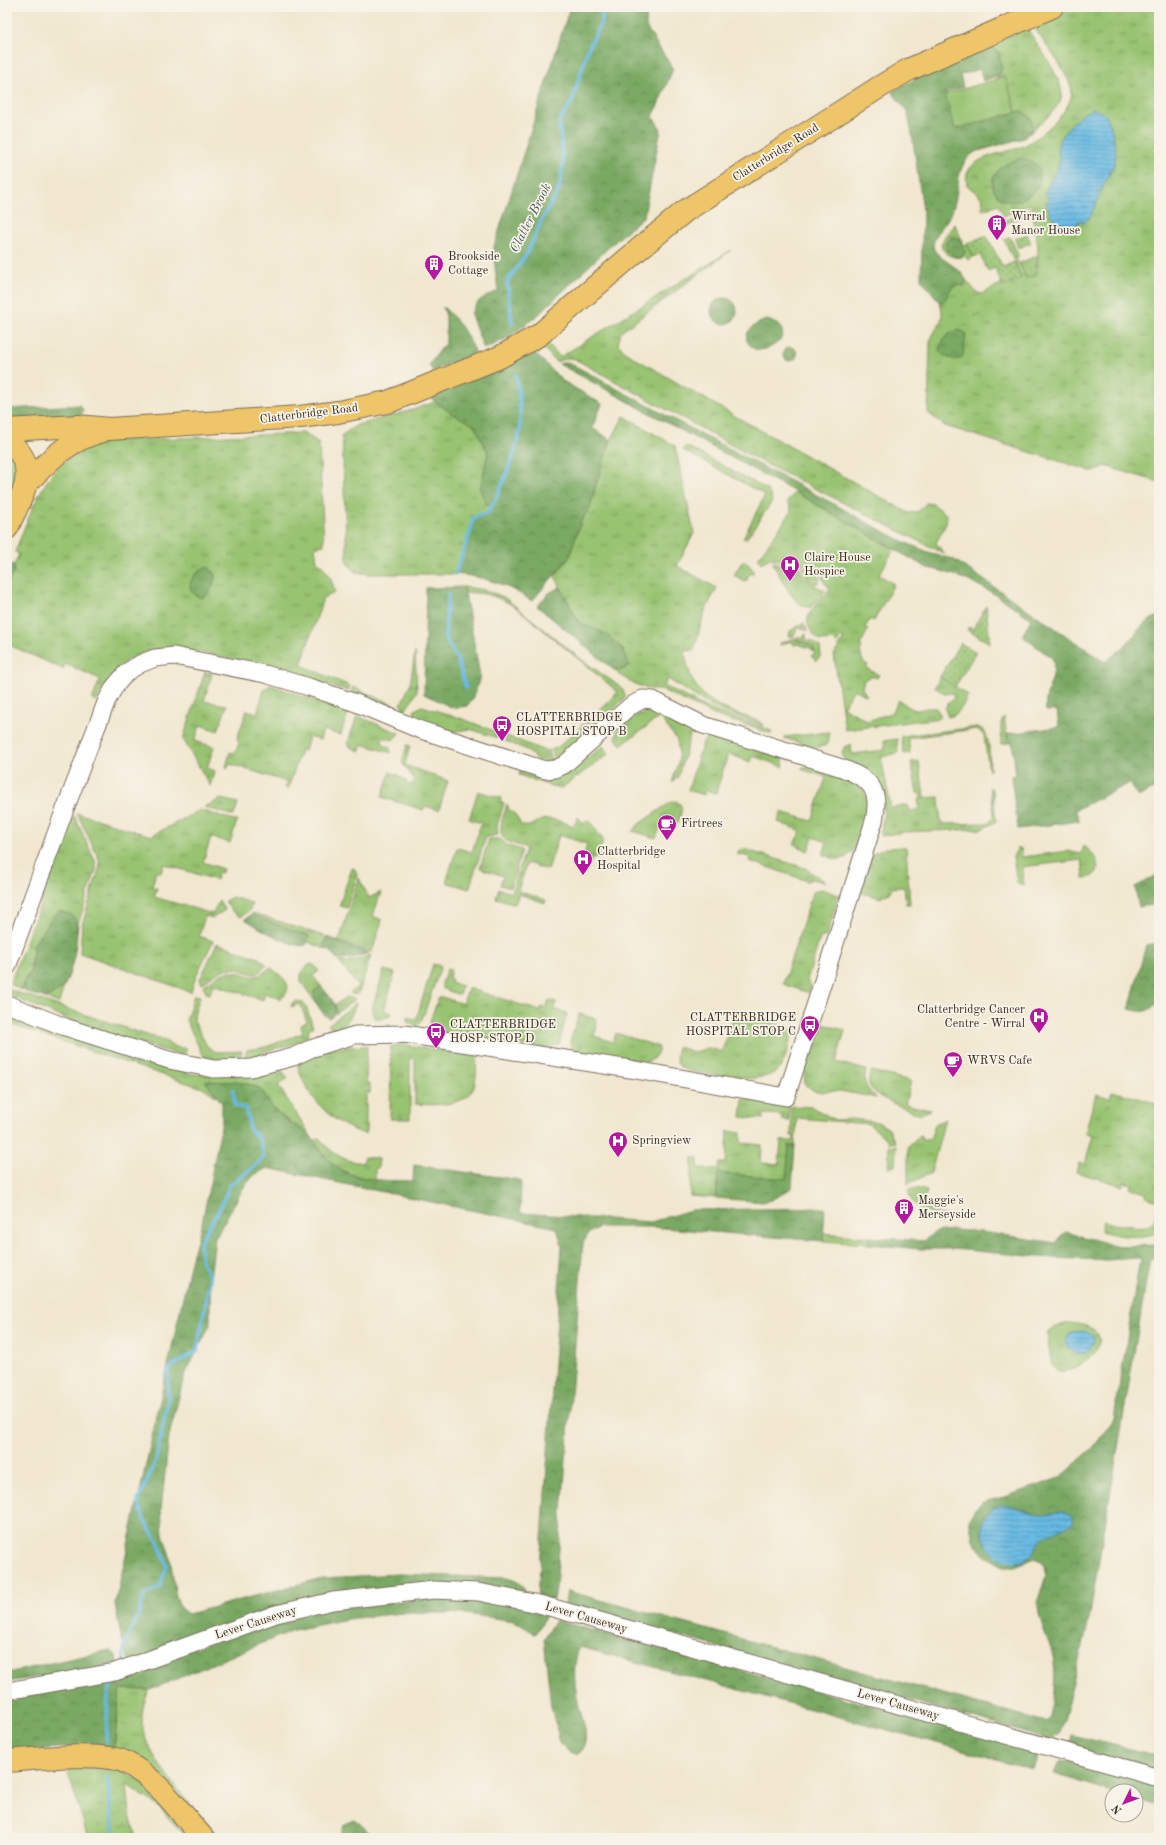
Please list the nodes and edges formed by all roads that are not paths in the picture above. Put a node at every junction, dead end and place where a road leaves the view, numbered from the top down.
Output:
1 (1052, 7) edge
2 (109, 428) junction
3 (7, 430) edge
4 (7, 441) edge
5 (27, 482) junction
6 (7, 528) edge
7 (7, 967) edge
8 (7, 1004) edge
9 (7, 1691) edge
10 (7, 1761) edge
11 (1159, 1778) edge
12 (203, 1838) edge

1 - 2 main road, Clatterbridge Road
2 - 3 main road, Clatterbridge Road
2 - 5 main road, Clatterbridge Road
4 - 5 main road
5 - 6 main road
7 - 8 street
9 - 11 street, Lever Causeway
10 - 12 main road

